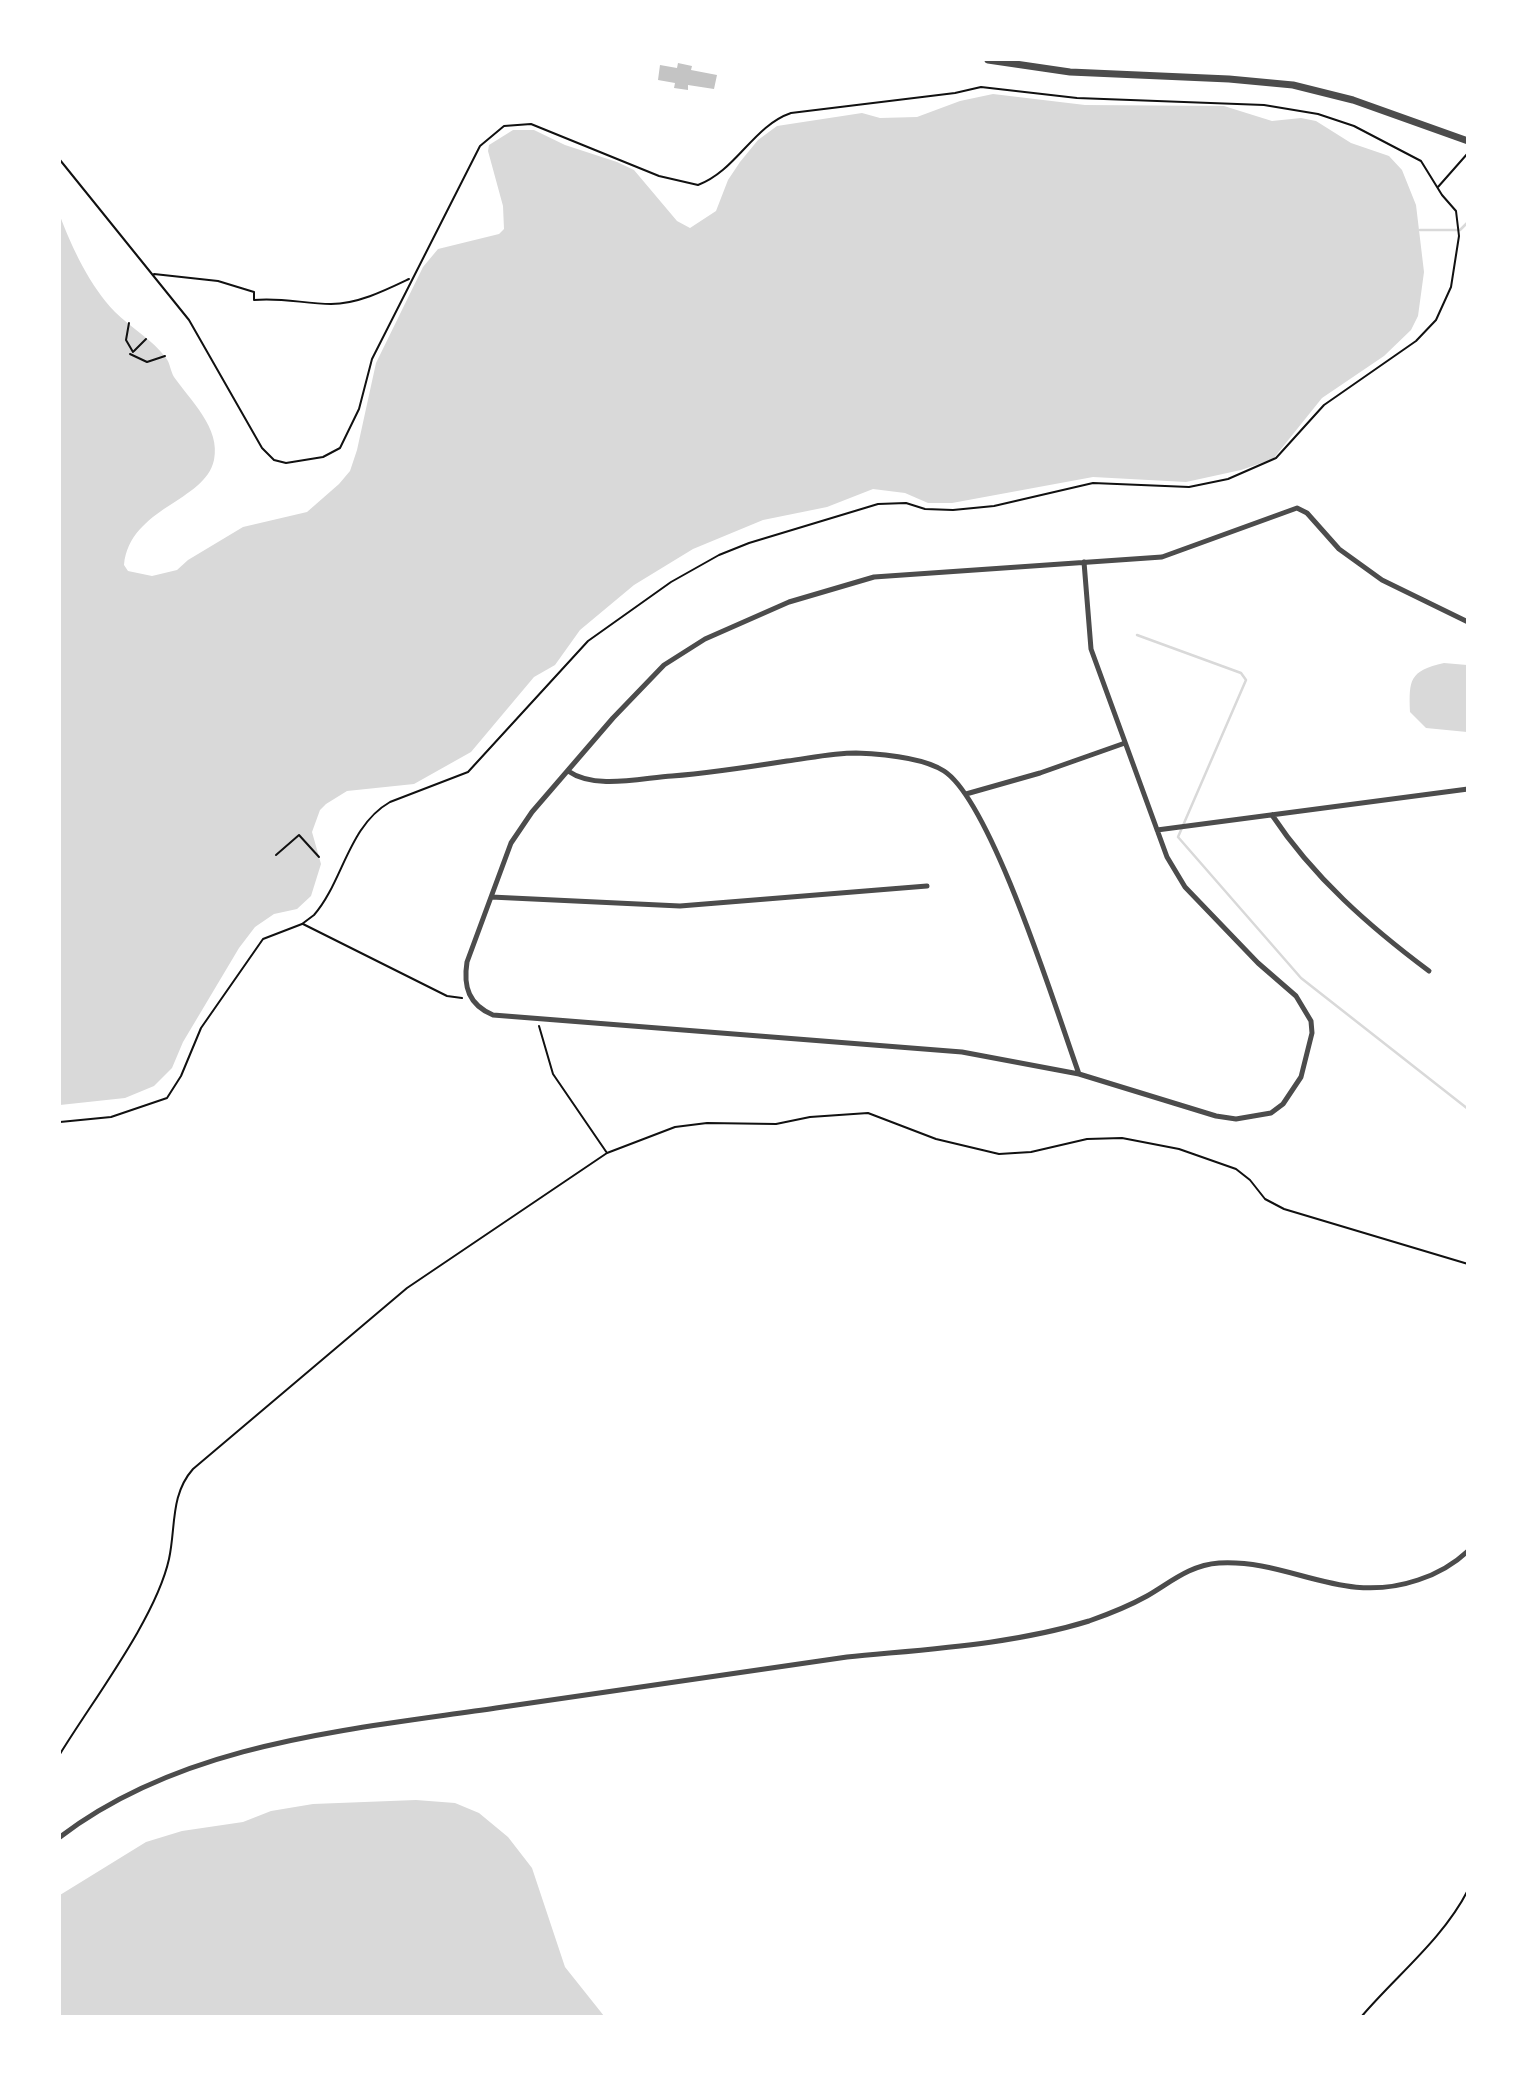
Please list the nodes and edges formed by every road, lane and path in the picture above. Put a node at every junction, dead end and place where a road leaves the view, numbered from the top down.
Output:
1 (988, 60) edge
2 (1468, 141) edge
3 (1468, 153) edge
4 (60, 160) edge
5 (1437, 187) junction
6 (154, 274) junction
7 (410, 278) junction
8 (129, 323) dead end
9 (146, 339) dead end
10 (130, 354) junction
11 (165, 356) dead end
12 (1084, 562) junction
13 (1468, 622) edge
14 (1125, 743) junction
15 (568, 771) junction
16 (1468, 789) edge
17 (966, 794) junction
18 (1272, 815) junction
19 (1157, 830) junction
20 (275, 855) dead end
21 (319, 857) dead end
22 (927, 886) dead end
23 (492, 897) junction
24 (302, 924) junction
25 (1429, 971) dead end
26 (469, 997) junction
27 (537, 1019) junction
28 (1079, 1074) junction
29 (60, 1122) edge
30 (607, 1153) junction
31 (1468, 1264) edge
32 (1468, 1550) edge
33 (60, 1754) edge
34 (60, 1837) edge
35 (1468, 1890) edge
36 (1362, 2017) edge

1 - 2 street
3 - 5 path
4 - 6 path
5 - 7 path
5 - 24 path
6 - 7 path
6 - 7 path
8 - 10 path
9 - 10 path
10 - 11 path
12 - 13 street
12 - 14 street
12 - 15 street
14 - 17 street
14 - 19 street
15 - 17 street
15 - 23 street
16 - 18 street
17 - 28 street
18 - 19 street
18 - 25 street
19 - 28 street
20 - 21 path
22 - 23 street
23 - 26 street
24 - 26 path
24 - 29 path
26 - 27 street
27 - 28 street
27 - 30 path
30 - 31 path
30 - 33 path
32 - 34 street
35 - 36 path

